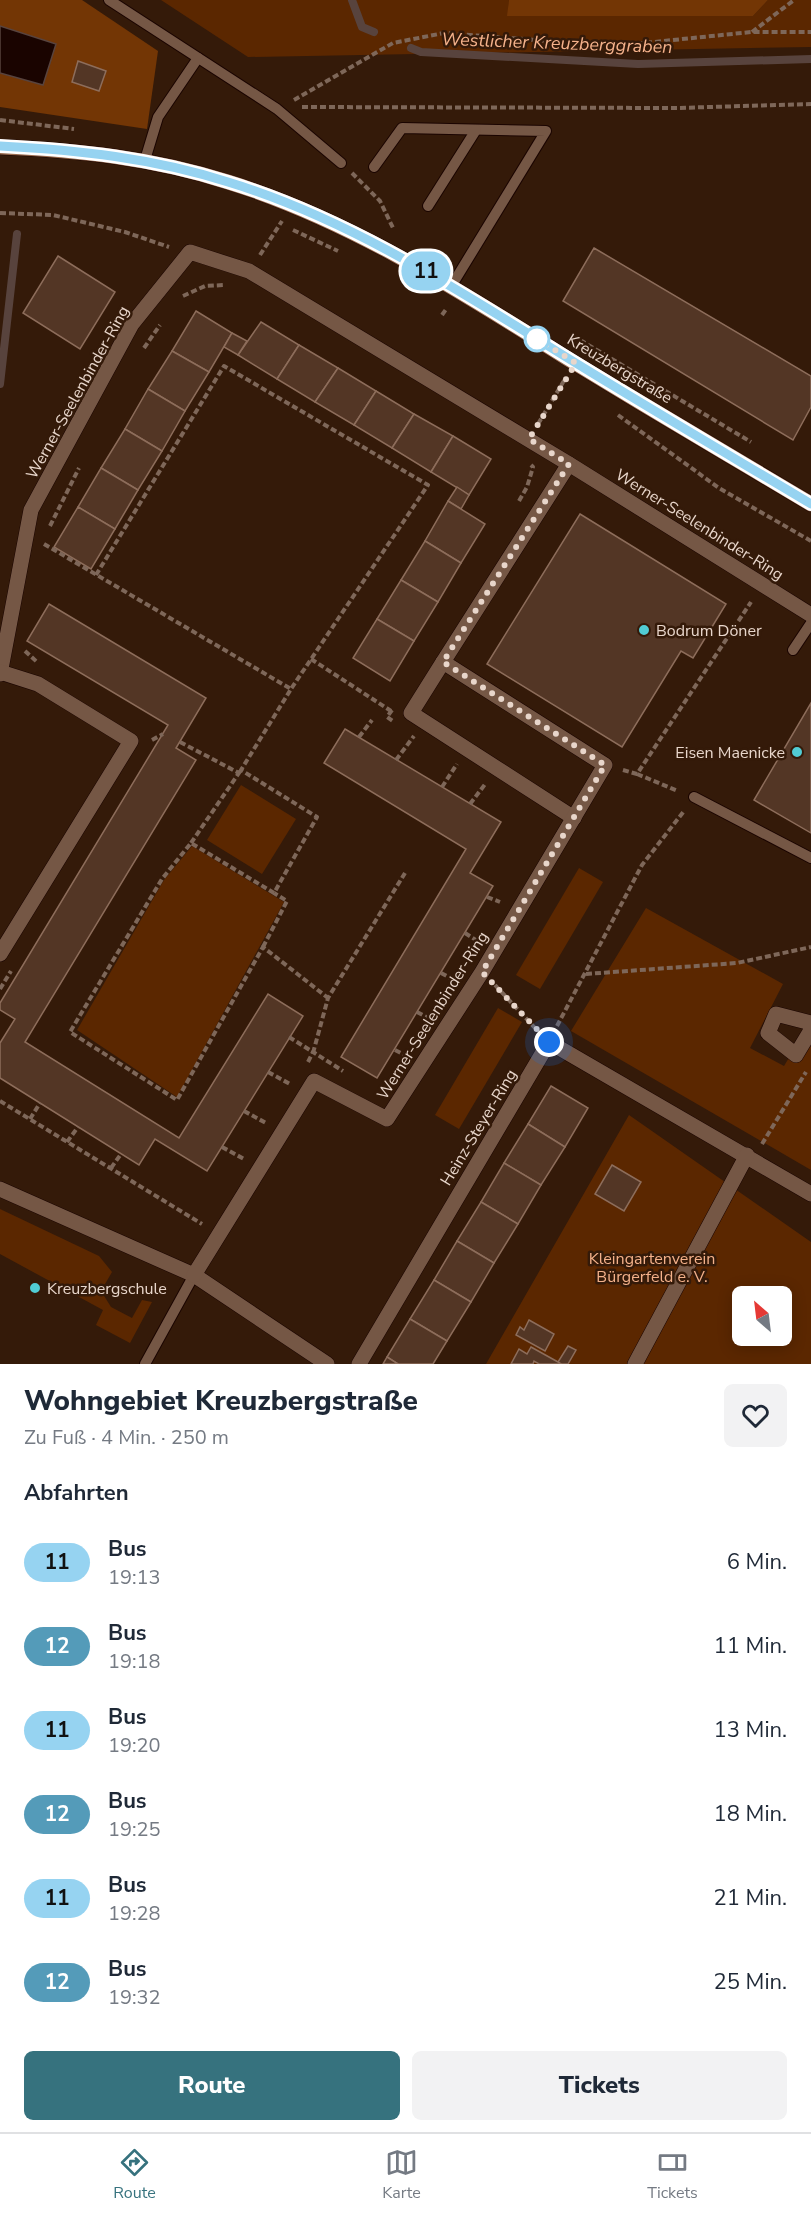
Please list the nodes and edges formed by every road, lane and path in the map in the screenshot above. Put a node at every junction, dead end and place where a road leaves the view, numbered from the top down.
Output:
1 (109, 0) edge
2 (794, 0) edge
3 (751, 32) junction
4 (811, 32) edge
5 (198, 58) junction
6 (811, 104) edge
7 (277, 109) junction
8 (476, 130) junction
9 (0, 147) edge
10 (145, 160) junction
11 (341, 163) joint
12 (374, 167) dead end
13 (428, 206) dead end
14 (0, 213) edge
15 (291, 229) dead end
16 (394, 230) dead end
17 (190, 252) junction
18 (341, 252) dead end
19 (228, 285) dead end
20 (452, 285) junction
21 (176, 300) dead end
22 (437, 303) dead end
23 (447, 308) junction
24 (457, 314) dead end
25 (442, 315) dead end
26 (164, 319) dead end
27 (139, 356) dead end
28 (576, 363) junction
29 (555, 373) dead end
30 (565, 379) junction
31 (574, 385) dead end
32 (611, 410) dead end
33 (529, 439) junction
34 (84, 459) dead end
35 (526, 460) dead end
36 (569, 464) junction
37 (811, 504) edge
38 (516, 507) dead end
39 (28, 534) junction
40 (811, 541) edge
41 (42, 543) junction
42 (39, 549) dead end
43 (96, 575) junction
44 (751, 602) dead end
45 (811, 615) edge
46 (811, 623) edge
47 (21, 646) dead end
48 (793, 651) dead end
49 (311, 659) junction
50 (443, 662) junction
51 (43, 668) dead end
52 (0, 673) edge
53 (291, 689) junction
54 (397, 701) dead end
55 (391, 711) junction
56 (372, 720) dead end
57 (396, 723) dead end
58 (405, 729) dead end
59 (163, 734) dead end
60 (144, 735) dead end
61 (414, 735) junction
62 (359, 737) dead end
63 (152, 740) junction
64 (423, 741) dead end
65 (180, 742) dead end
66 (147, 748) dead end
67 (449, 758) dead end
68 (396, 760) dead end
69 (458, 763) junction
70 (605, 765) junction
71 (467, 769) dead end
72 (240, 772) junction
73 (637, 774) junction
74 (477, 776) dead end
75 (486, 782) junction
76 (442, 787) dead end
77 (495, 788) dead end
78 (694, 797) junction
79 (470, 804) dead end
80 (574, 818) junction
81 (191, 843) junction
82 (811, 858) edge
83 (405, 873) dead end
84 (274, 893) junction
85 (487, 897) dead end
86 (506, 905) dead end
87 (465, 933) dead end
88 (483, 944) dead end
89 (262, 947) junction
90 (811, 947) edge
91 (0, 954) edge
92 (14, 966) dead end
93 (482, 972) junction
94 (441, 973) dead end
95 (585, 974) junction
96 (459, 983) dead end
97 (0, 989) edge
98 (328, 998) junction
99 (811, 1023) edge
100 (811, 1030) edge
101 (290, 1037) dead end
102 (549, 1042) junction
103 (313, 1052) junction
104 (809, 1067) dead end
105 (303, 1069) dead end
106 (268, 1072) dead end
107 (349, 1075) dead end
108 (298, 1077) dead end
109 (314, 1081) junction
110 (0, 1101) edge
111 (40, 1103) dead end
112 (244, 1111) dead end
113 (30, 1119) junction
114 (78, 1126) dead end
115 (264, 1134) dead end
116 (66, 1142) junction
117 (762, 1144) dead end
118 (222, 1147) dead end
119 (121, 1154) dead end
120 (747, 1155) junction
121 (248, 1161) dead end
122 (111, 1168) junction
123 (0, 1189) edge
124 (811, 1194) edge
125 (207, 1227) dead end
126 (194, 1275) junction
127 (145, 1364) edge
128 (327, 1364) edge
129 (359, 1364) edge
130 (635, 1364) edge

1 - 5 lane
2 - 3 path
3 - 4 path
3 - 7 path
5 - 7 lane
5 - 10 lane
6 - 7 path
7 - 11 lane
8 - 12 lane
8 - 13 lane
8 - 20 lane
9 - 10 street, Kreuzbergstraße
10 - 20 street, Kreuzbergstraße
11 - 16 path
14 - 17 path
15 - 18 path
17 - 33 street, Werner-Seelenbinder-Ring
17 - 39 street, Werner-Seelenbinder-Ring
19 - 21 path
20 - 28 street, Kreuzbergstraße
22 - 23 path
23 - 24 path
23 - 25 path
26 - 27 path
28 - 30 path
28 - 37 street, Kreuzbergstraße
29 - 30 path
30 - 31 path
30 - 33 path
32 - 40 path
33 - 36 street, Werner-Seelenbinder-Ring
34 - 41 path
35 - 38 path
36 - 45 street, Werner-Seelenbinder-Ring
36 - 50 street
39 - 41 path
39 - 52 street, Werner-Seelenbinder-Ring
41 - 42 path
41 - 43 path
43 - 49 path
43 - 53 path
44 - 73 path
46 - 48 lane
47 - 51 path
49 - 53 path
49 - 55 path
50 - 70 street
50 - 80 street
52 - 91 street, Werner-Seelenbinder-Ring
53 - 72 path
54 - 55 path
55 - 57 path
56 - 62 path
58 - 61 path
59 - 63 path
60 - 63 path
61 - 64 path
61 - 68 path
63 - 66 path
65 - 72 path
67 - 69 path
69 - 71 path
69 - 76 path
70 - 73 path
70 - 80 street, Werner-Seelenbinder-Ring
72 - 81 path
72 - 84 path
73 - 78 path
74 - 75 path
75 - 77 path
75 - 79 path
78 - 82 lane
78 - 95 path
80 - 93 street, Werner-Seelenbinder-Ring
81 - 84 path
81 - 89 path
83 - 98 path
84 - 89 path
85 - 86 path
87 - 88 path
89 - 98 path
90 - 95 path
92 - 97 path
93 - 102 path
93 - 109 street, Werner-Seelenbinder-Ring
94 - 96 path
95 - 102 path
98 - 103 path
99 - 100 street
101 - 103 path
102 - 120 street
102 - 129 street, Heinz-Steyer-Ring
103 - 105 path
103 - 107 path
103 - 109 path
104 - 117 path
106 - 108 path
109 - 126 street
110 - 113 path
111 - 113 path
112 - 115 path
113 - 116 path
114 - 116 path
116 - 122 path
118 - 121 path
119 - 122 path
120 - 124 street
120 - 130 street
122 - 125 path
123 - 126 street
126 - 127 lane
126 - 128 street

